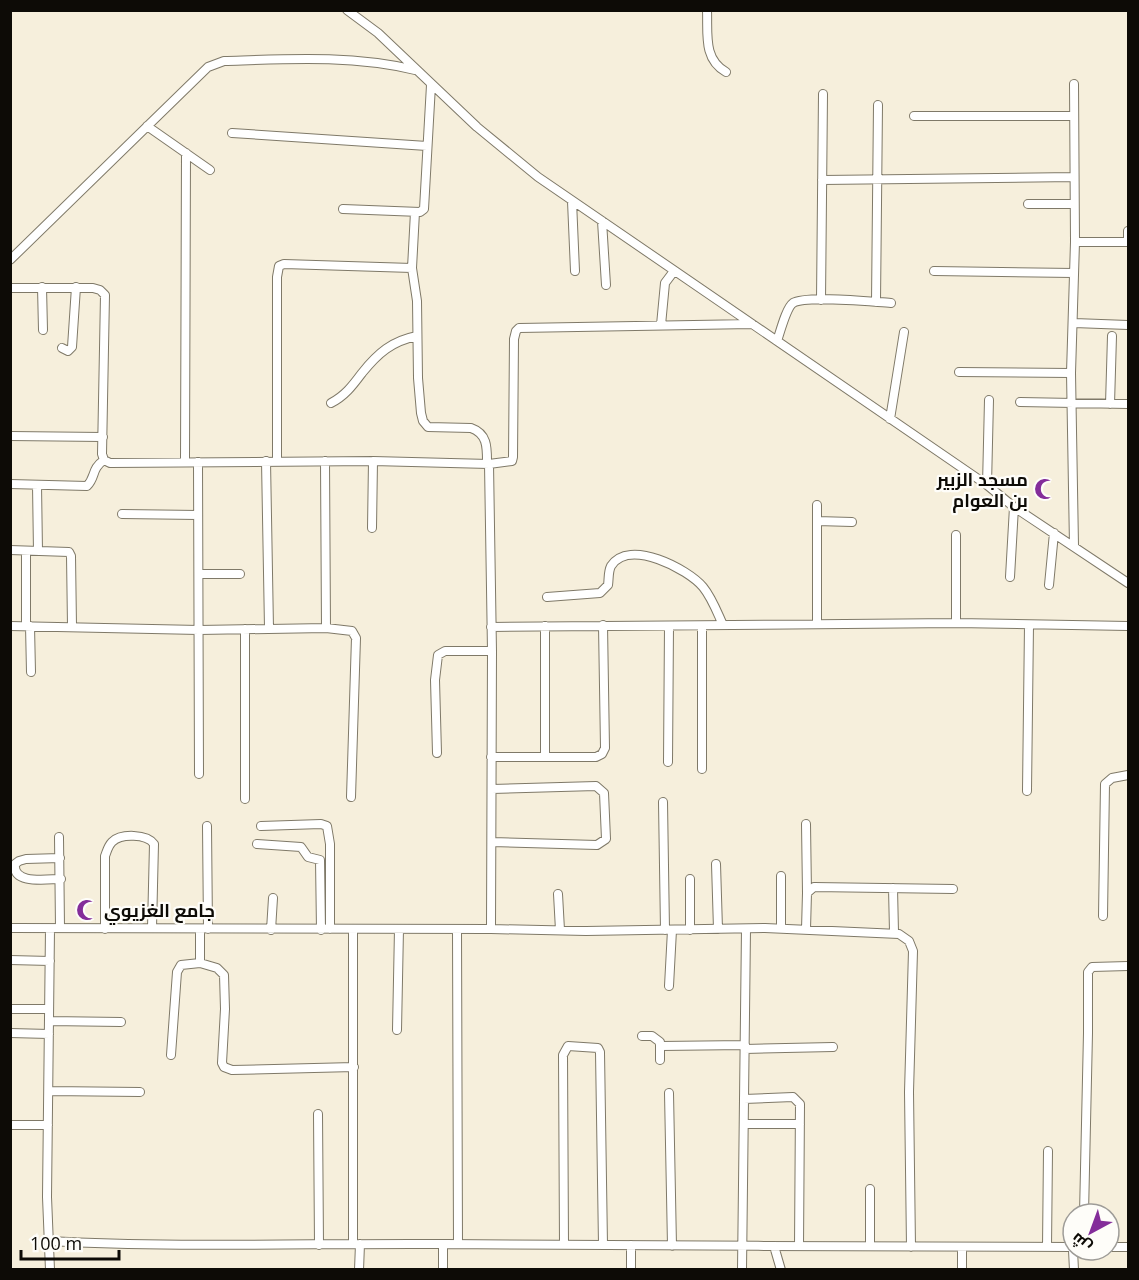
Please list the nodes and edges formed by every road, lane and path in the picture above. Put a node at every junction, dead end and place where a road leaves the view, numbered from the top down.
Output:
1 (347, 10) edge
2 (707, 10) edge
3 (417, 70) junction
4 (726, 72) dead end
5 (1074, 84) dead end
6 (431, 85) junction
7 (823, 94) dead end
8 (878, 105) dead end
9 (914, 116) dead end
10 (1074, 116) junction
11 (147, 126) junction
12 (232, 133) dead end
13 (428, 146) junction
14 (186, 153) junction
15 (210, 170) dead end
16 (1074, 177) junction
17 (822, 180) junction
18 (877, 180) junction
19 (572, 201) junction
20 (1028, 204) dead end
21 (1074, 204) junction
22 (343, 209) dead end
23 (415, 212) junction
24 (602, 221) junction
25 (1128, 231) edge
26 (1075, 242) junction
27 (1128, 242) edge
28 (10, 260) edge
29 (412, 268) junction
30 (575, 271) dead end
31 (674, 271) junction
32 (934, 271) dead end
33 (1074, 273) junction
34 (606, 285) dead end
35 (42, 287) junction
36 (76, 287) junction
37 (10, 288) edge
38 (822, 300) junction
39 (876, 302) junction
40 (891, 303) dead end
41 (1074, 323) junction
42 (752, 324) junction
43 (661, 325) junction
44 (1128, 325) edge
45 (43, 330) dead end
46 (904, 332) dead end
47 (417, 336) junction
48 (1112, 336) dead end
49 (777, 341) junction
50 (62, 348) dead end
51 (959, 372) dead end
52 (1071, 373) junction
53 (989, 400) dead end
54 (1020, 402) dead end
55 (331, 403) dead end
56 (1072, 404) junction
57 (1110, 404) junction
58 (1128, 404) edge
59 (890, 419) junction
60 (10, 436) edge
61 (103, 437) junction
62 (104, 460) junction
63 (373, 460) junction
64 (266, 461) junction
65 (277, 461) junction
66 (325, 461) junction
67 (185, 462) junction
68 (198, 462) junction
69 (488, 464) junction
70 (10, 484) edge
71 (37, 485) junction
72 (987, 485) junction
73 (817, 505) dead end
74 (1014, 507) junction
75 (122, 514) dead end
76 (198, 515) junction
77 (817, 521) junction
78 (852, 522) dead end
79 (372, 528) dead end
80 (1054, 533) junction
81 (956, 535) dead end
82 (1074, 546) junction
83 (10, 550) edge
84 (26, 551) junction
85 (38, 551) junction
86 (199, 574) junction
87 (240, 574) dead end
88 (1010, 577) dead end
89 (1128, 583) edge
90 (1049, 585) dead end
91 (547, 597) dead end
92 (956, 623) junction
93 (817, 624) junction
94 (603, 625) junction
95 (723, 625) junction
96 (1029, 625) junction
97 (10, 626) edge
98 (28, 626) junction
99 (72, 626) junction
100 (545, 626) junction
101 (669, 626) junction
102 (702, 626) junction
103 (1128, 626) edge
104 (491, 627) junction
105 (269, 628) junction
106 (326, 628) junction
107 (245, 629) junction
108 (199, 630) junction
109 (492, 651) junction
110 (31, 672) dead end
111 (437, 753) dead end
112 (491, 757) junction
113 (545, 757) junction
114 (668, 762) dead end
115 (702, 769) dead end
116 (199, 774) dead end
117 (1128, 775) edge
118 (492, 789) junction
119 (1027, 791) dead end
120 (351, 797) dead end
121 (245, 799) dead end
122 (663, 802) dead end
123 (806, 824) dead end
124 (207, 826) dead end
125 (261, 826) dead end
126 (59, 837) dead end
127 (492, 842) junction
128 (257, 844) dead end
129 (60, 858) junction
130 (716, 864) dead end
131 (781, 876) dead end
132 (61, 879) junction
133 (690, 879) dead end
134 (893, 888) junction
135 (952, 889) dead end
136 (807, 893) junction
137 (558, 894) dead end
138 (273, 898) dead end
139 (1103, 916) dead end
140 (10, 928) edge
141 (50, 928) junction
142 (60, 928) junction
143 (152, 928) junction
144 (204, 928) junction
145 (491, 928) junction
146 (746, 928) junction
147 (781, 928) junction
148 (105, 929) junction
149 (353, 929) junction
150 (399, 929) junction
151 (457, 929) junction
152 (718, 929) junction
153 (806, 929) junction
154 (271, 930) junction
155 (325, 930) junction
156 (560, 930) junction
157 (668, 930) junction
158 (690, 930) junction
159 (894, 932) junction
160 (10, 960) edge
161 (50, 961) junction
162 (200, 963) junction
163 (1128, 966) edge
164 (669, 986) dead end
165 (10, 1009) edge
166 (49, 1009) junction
167 (49, 1021) junction
168 (121, 1022) dead end
169 (397, 1030) dead end
170 (10, 1033) edge
171 (49, 1034) junction
172 (642, 1036) dead end
173 (661, 1046) junction
174 (745, 1047) junction
175 (833, 1047) dead end
176 (171, 1054) dead end
177 (660, 1060) dead end
178 (354, 1067) junction
179 (49, 1091) junction
180 (140, 1092) dead end
181 (669, 1093) dead end
182 (744, 1099) junction
183 (318, 1114) dead end
184 (744, 1124) junction
185 (800, 1124) junction
186 (10, 1125) edge
187 (48, 1125) junction
188 (1048, 1151) dead end
189 (870, 1189) dead end
190 (1084, 1202) edge
191 (49, 1241) junction
192 (356, 1244) junction
193 (443, 1244) junction
194 (458, 1244) junction
195 (319, 1245) junction
196 (564, 1245) junction
197 (603, 1245) junction
198 (631, 1245) junction
199 (672, 1245) junction
200 (774, 1246) junction
201 (799, 1246) junction
202 (870, 1246) junction
203 (743, 1247) junction
204 (911, 1247) junction
205 (962, 1247) junction
206 (1047, 1247) junction
207 (1061, 1248) edge
208 (50, 1269) edge
209 (359, 1269) edge
210 (443, 1269) edge
211 (631, 1269) edge
212 (742, 1269) edge
213 (781, 1269) edge
214 (962, 1269) edge

1 - 3 street
2 - 4 street
3 - 6 street
3 - 11 street
5 - 10 street
6 - 13 street
6 - 19 street
7 - 17 street
8 - 18 street
9 - 10 street
10 - 16 street
11 - 14 street
11 - 28 street
12 - 13 street
13 - 23 street
14 - 15 street
14 - 67 street
16 - 18 street
16 - 21 street
17 - 18 street
17 - 38 street
18 - 39 street
19 - 24 street
19 - 30 street
20 - 21 street
21 - 26 street
22 - 23 street
23 - 29 street
24 - 31 street
24 - 34 street
25 - 27 street
26 - 27 street
26 - 33 street
29 - 47 street
29 - 65 street
31 - 42 street
31 - 43 street
32 - 33 street
33 - 41 street
35 - 36 street
35 - 37 street
35 - 45 street
36 - 50 street
36 - 61 street
38 - 39 street
38 - 49 street
39 - 40 street
41 - 44 street
41 - 52 street
42 - 43 street
42 - 49 street
43 - 69 street
46 - 59 street
47 - 55 street
47 - 69 street
48 - 57 street
49 - 59 street
51 - 52 street
52 - 56 street
53 - 72 street
54 - 56 street
56 - 57 street
56 - 82 street
57 - 58 street
59 - 72 street
60 - 61 street
61 - 62 street
62 - 67 street
62 - 71 street
63 - 66 street
63 - 69 street
63 - 79 street
64 - 65 street
64 - 68 street
64 - 105 street
65 - 66 street
66 - 106 street
67 - 68 street
68 - 76 street
69 - 104 street
70 - 71 street
71 - 85 street
72 - 74 street
73 - 77 street
74 - 80 street
74 - 88 street
75 - 76 street
76 - 86 street
77 - 78 street
77 - 93 street
80 - 82 street
80 - 90 street
81 - 92 street
82 - 89 street
83 - 84 street
84 - 85 street
84 - 98 street
85 - 99 street
86 - 87 street
86 - 108 street
91 - 95 street
92 - 93 street
92 - 96 street
93 - 95 street
94 - 100 street
94 - 101 street
94 - 113 street
95 - 102 street
96 - 103 street
96 - 119 street
97 - 98 street
98 - 99 street
98 - 110 street
99 - 108 street
100 - 104 street
100 - 113 street
101 - 102 street
101 - 114 street
102 - 115 street
104 - 109 street
105 - 106 street
105 - 107 street
106 - 120 street
107 - 108 street
107 - 121 street
108 - 116 street
109 - 111 street
109 - 112 street
112 - 113 street
112 - 118 street
117 - 139 street
118 - 127 street
118 - 127 street
122 - 157 street
123 - 136 street
124 - 144 street
125 - 155 street
126 - 129 street
127 - 145 street
128 - 155 street
129 - 132 street
129 - 132 street
130 - 152 street
131 - 147 street
132 - 142 street
133 - 158 street
134 - 135 street
134 - 136 street
134 - 159 street
136 - 153 street
137 - 156 street
138 - 154 street
140 - 141 street
141 - 142 street
141 - 161 street
142 - 148 street
143 - 144 street
143 - 148 street
143 - 148 street
144 - 154 street
144 - 162 street
145 - 151 street
145 - 156 street
146 - 147 street
146 - 152 street
146 - 174 street
147 - 153 street
149 - 150 street
149 - 155 street
149 - 178 street
150 - 151 street
150 - 169 street
151 - 194 street
152 - 158 street
153 - 159 street
154 - 155 street
156 - 157 street
157 - 158 street
157 - 164 street
159 - 204 street
160 - 161 street
161 - 166 street
162 - 176 street
162 - 178 street
163 - 190 street
165 - 166 street
166 - 167 street
167 - 168 street
167 - 171 street
170 - 171 street
171 - 179 street
172 - 173 street
173 - 174 street
173 - 177 street
174 - 175 street
174 - 182 street
178 - 192 street
179 - 180 street
179 - 187 street
181 - 199 street
182 - 184 street
182 - 185 street
183 - 195 street
184 - 185 street
184 - 203 street
185 - 201 street
186 - 187 street
187 - 191 street
188 - 206 street
189 - 202 street
191 - 195 street
191 - 208 street
192 - 193 street
192 - 195 street
192 - 209 street
193 - 194 street
193 - 210 street
194 - 196 street
196 - 197 street
196 - 197 street
197 - 198 street
198 - 199 street
198 - 211 street
199 - 203 street
200 - 201 street
200 - 203 street
200 - 213 street
201 - 202 street
202 - 204 street
203 - 212 street
204 - 205 street
205 - 206 street
205 - 214 street
206 - 207 street

